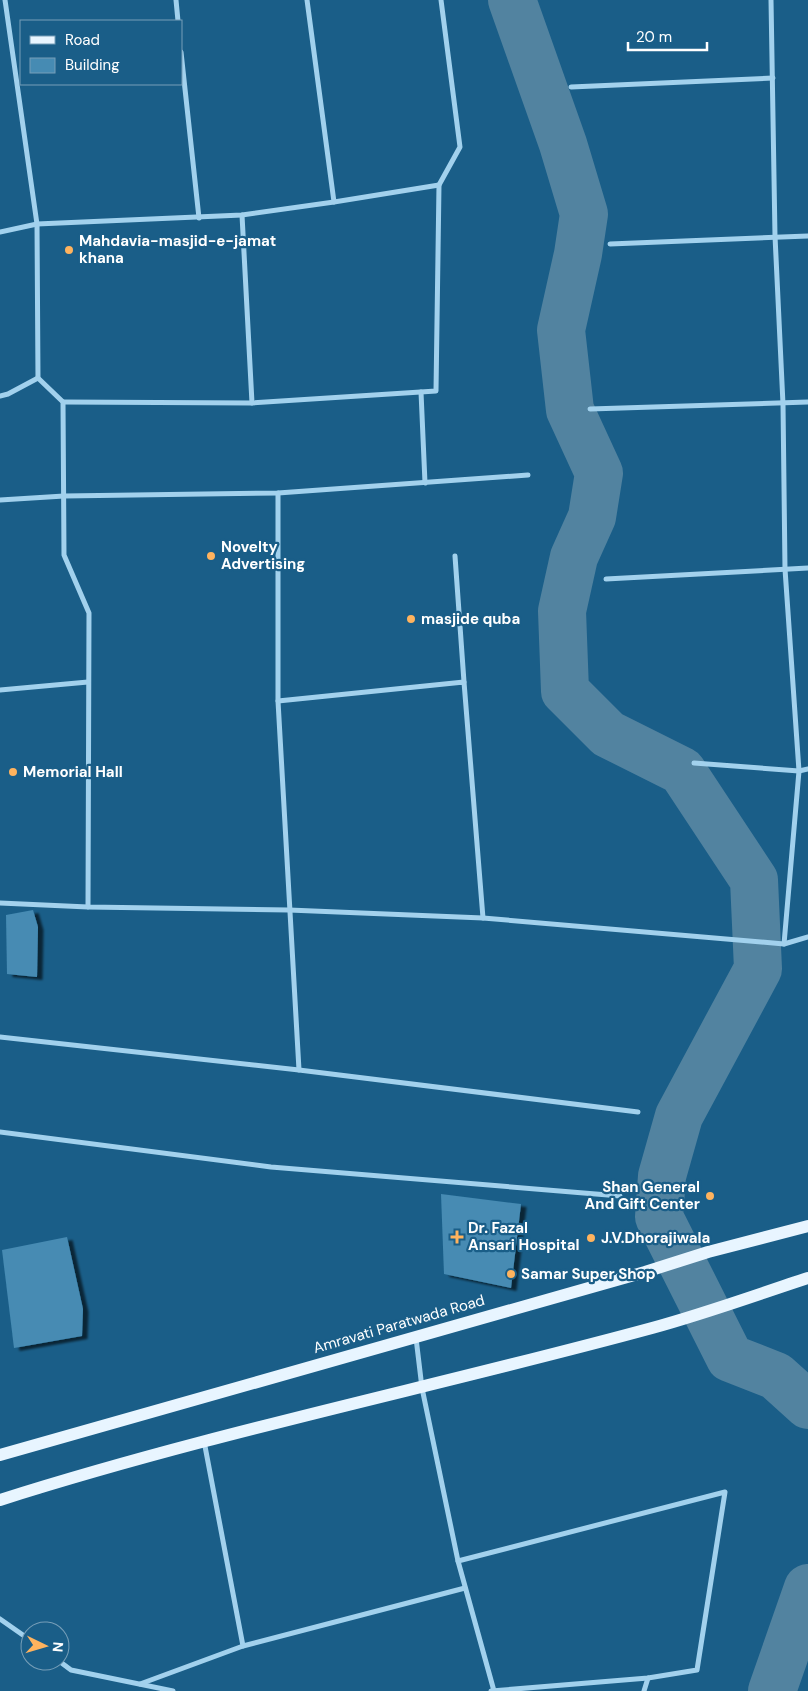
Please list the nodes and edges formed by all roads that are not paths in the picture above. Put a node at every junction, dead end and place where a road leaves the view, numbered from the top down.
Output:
1 (5, 0) edge
2 (176, 0) edge
3 (307, 0) edge
4 (441, 0) edge
5 (771, 0) edge
6 (178, 20) edge
7 (182, 61) edge
8 (772, 78) junction
9 (571, 87) dead end
10 (439, 185) junction
11 (334, 202) junction
12 (242, 215) junction
13 (199, 218) junction
14 (37, 224) junction
15 (0, 232) edge
16 (775, 236) junction
17 (808, 236) edge
18 (610, 244) dead end
19 (38, 378) junction
20 (421, 392) junction
21 (0, 396) edge
22 (63, 402) junction
23 (252, 402) junction
24 (808, 402) edge
25 (783, 404) junction
26 (590, 409) dead end
27 (528, 475) dead end
28 (425, 483) junction
29 (278, 493) junction
30 (64, 496) junction
31 (0, 500) edge
32 (455, 556) dead end
33 (808, 568) edge
34 (785, 569) junction
35 (606, 579) dead end
36 (88, 682) junction
37 (464, 682) junction
38 (0, 690) edge
39 (278, 701) junction
40 (694, 763) dead end
41 (808, 769) edge
42 (799, 771) junction
43 (0, 904) edge
44 (88, 907) junction
45 (289, 910) junction
46 (483, 918) junction
47 (808, 937) edge
48 (784, 944) junction
49 (0, 1037) edge
50 (299, 1070) junction
51 (638, 1112) dead end
52 (0, 1132) edge
53 (620, 1196) dead end
54 (808, 1226) edge
55 (808, 1278) edge
56 (416, 1337) junction
57 (422, 1388) junction
58 (204, 1441) junction
59 (0, 1455) edge
60 (0, 1500) edge
61 (458, 1561) junction
62 (465, 1588) junction
63 (0, 1619) edge
64 (20, 1633) edge
65 (243, 1646) junction
66 (70, 1669) edge
67 (648, 1678) junction
68 (140, 1684) junction
69 (173, 1691) edge
70 (493, 1691) edge
71 (644, 1691) edge

1 - 14 street
2 - 6 street
3 - 11 street
4 - 10 street
5 - 8 street
7 - 13 street
8 - 9 street
8 - 16 street
10 - 11 street
10 - 20 street
11 - 12 street
12 - 13 street
12 - 23 street
13 - 14 street
14 - 15 street
14 - 19 street
16 - 17 street
16 - 18 street
16 - 25 street
19 - 21 street
19 - 22 street
20 - 23 street
20 - 28 street
22 - 23 street
22 - 30 street
24 - 25 street
25 - 26 street
25 - 34 street
27 - 28 street
28 - 29 street
29 - 30 street
29 - 39 street
30 - 31 street
30 - 36 street
32 - 37 street
33 - 34 street
34 - 35 street
34 - 42 street
36 - 38 street
36 - 44 street
37 - 39 street
37 - 46 street
39 - 45 street
40 - 42 street
41 - 42 street
42 - 48 street
43 - 44 street
44 - 45 street
45 - 46 street
45 - 50 street
46 - 48 street
47 - 48 street
49 - 50 street
50 - 51 street
52 - 53 street
54 - 56 main road, Amravati Paratwada Road
55 - 57 main road
56 - 57 street
56 - 59 main road, Amravati Paratwada Road
57 - 58 main road
57 - 61 street
58 - 60 main road
58 - 65 street
61 - 62 street
61 - 67 street
62 - 65 street
62 - 70 street
63 - 64 street
65 - 68 street
66 - 68 street
67 - 70 street
67 - 71 street
68 - 69 street

